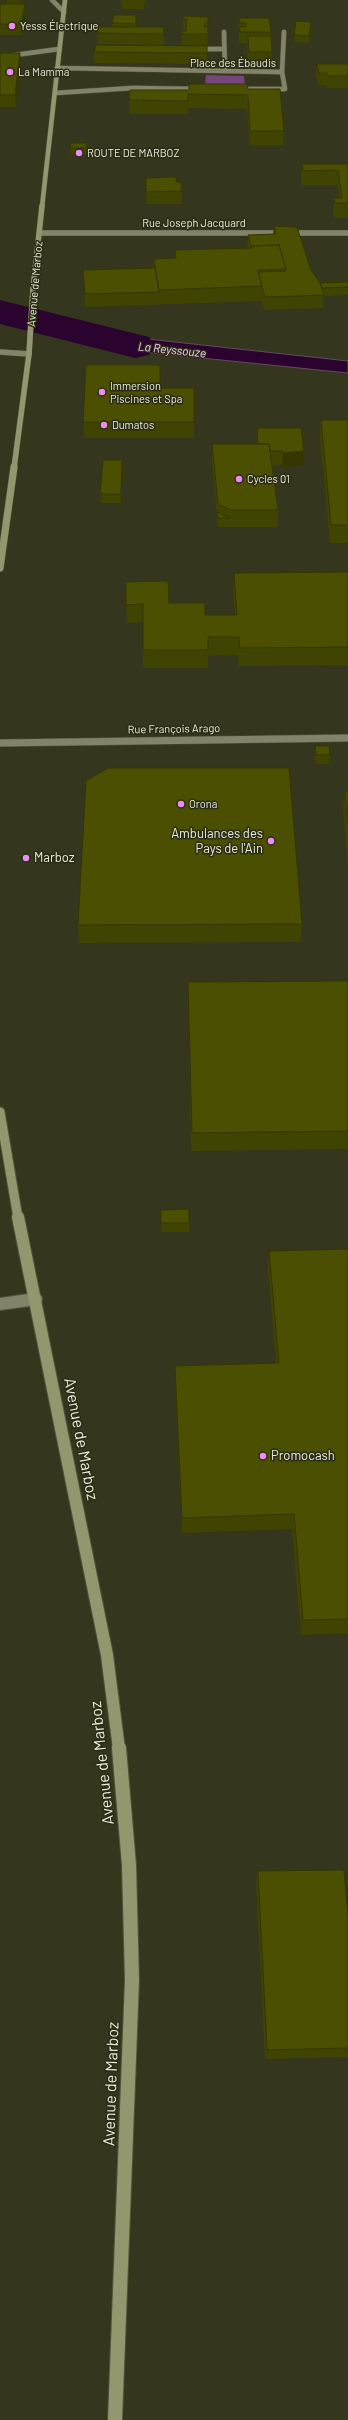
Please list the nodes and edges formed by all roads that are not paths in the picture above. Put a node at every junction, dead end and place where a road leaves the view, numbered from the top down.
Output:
1 (52, 0) edge
2 (65, 0) edge
3 (64, 12) junction
4 (224, 32) dead end
5 (284, 32) dead end
6 (59, 49) junction
7 (187, 49) edge
8 (224, 49) junction
9 (0, 57) edge
10 (57, 68) junction
11 (225, 71) junction
12 (282, 72) junction
13 (209, 89) edge
14 (232, 89) edge
15 (55, 93) junction
16 (40, 233) junction
17 (348, 233) edge
18 (0, 352) edge
19 (30, 354) junction
20 (0, 551) edge
21 (0, 568) edge
22 (348, 738) edge
23 (0, 743) edge
24 (0, 1112) edge
25 (36, 1299) junction
26 (0, 1304) edge
27 (115, 2420) edge

1 - 3 street
2 - 3 main road, Avenue de Marboz
3 - 6 main road, Avenue de Marboz
4 - 8 street
5 - 12 street
6 - 9 street
6 - 10 main road, Avenue de Marboz
7 - 8 street
8 - 11 street
10 - 11 street, Place des Ébaudis
10 - 15 main road, Avenue de Marboz
11 - 12 street, Place des Ébaudis
12 - 14 street, Place des Ébaudis
13 - 15 street, Place des Ébaudis
15 - 16 main road, Avenue de Marboz
16 - 17 street, Rue Joseph Jacquard
16 - 19 main road, Avenue de Marboz
18 - 19 street
19 - 20 main road, Avenue de Marboz
20 - 21 main road, Avenue de Marboz
22 - 23 street, Rue François Arago
24 - 25 main road, Avenue de Marboz
25 - 26 street
25 - 27 main road, Avenue de Marboz

